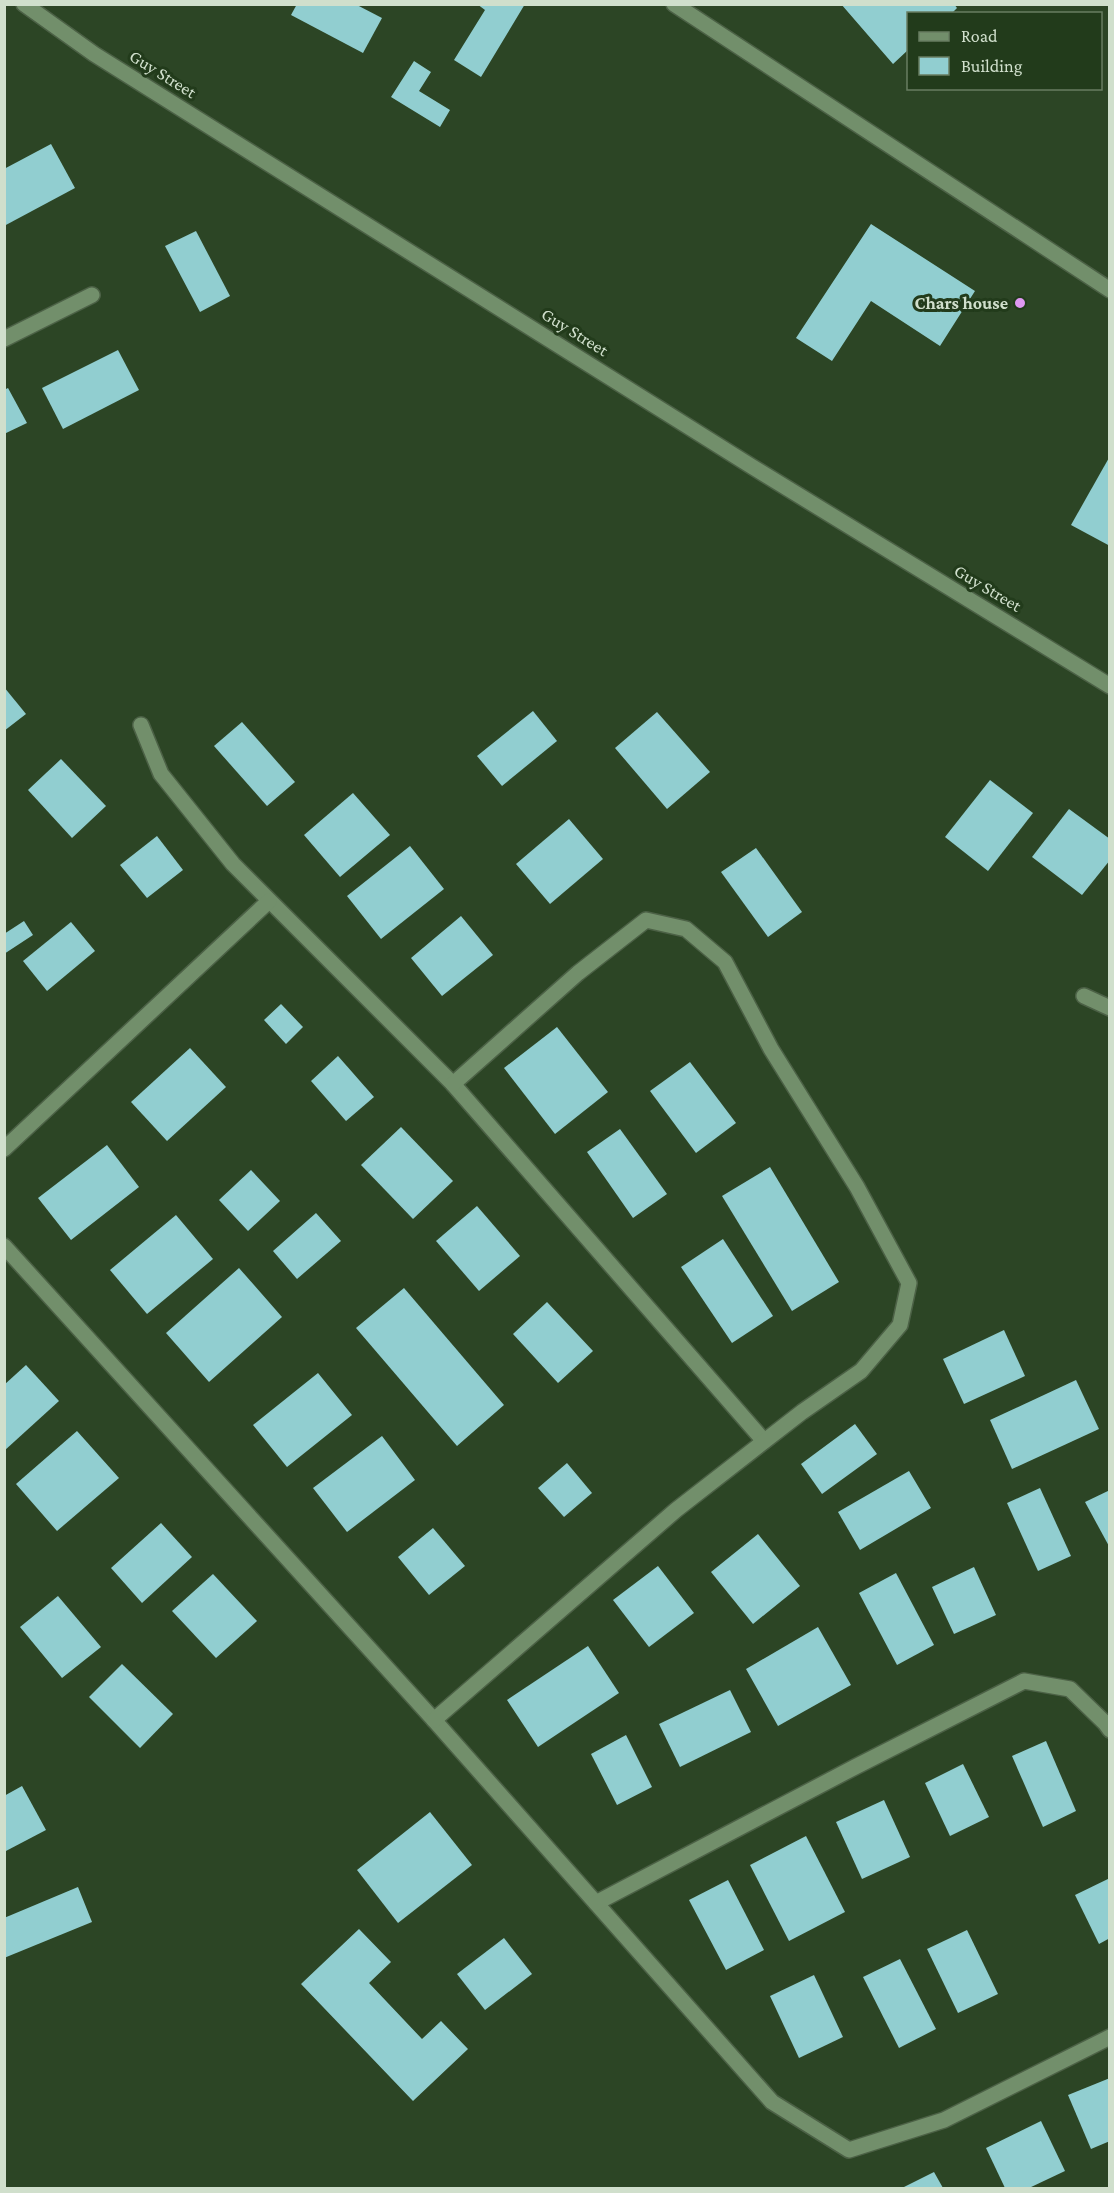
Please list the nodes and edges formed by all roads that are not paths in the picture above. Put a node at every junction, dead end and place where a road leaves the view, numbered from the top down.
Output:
1 (24, 4) edge
2 (674, 4) edge
3 (1110, 290) edge
4 (92, 295) dead end
5 (4, 339) edge
6 (1110, 686) edge
7 (141, 725) dead end
8 (269, 901) junction
9 (1084, 996) dead end
10 (1110, 1008) edge
11 (453, 1084) junction
12 (4, 1149) edge
13 (4, 1246) edge
14 (764, 1441) junction
15 (434, 1720) junction
16 (1110, 1730) edge
17 (596, 1903) junction
18 (1110, 2037) edge

1 - 6 street, Guy Street
2 - 3 street
4 - 5 street
7 - 8 street
8 - 11 street
8 - 12 street
9 - 10 street
11 - 14 street
11 - 14 street
13 - 15 street
14 - 15 street
15 - 17 street
16 - 17 street
17 - 18 street

